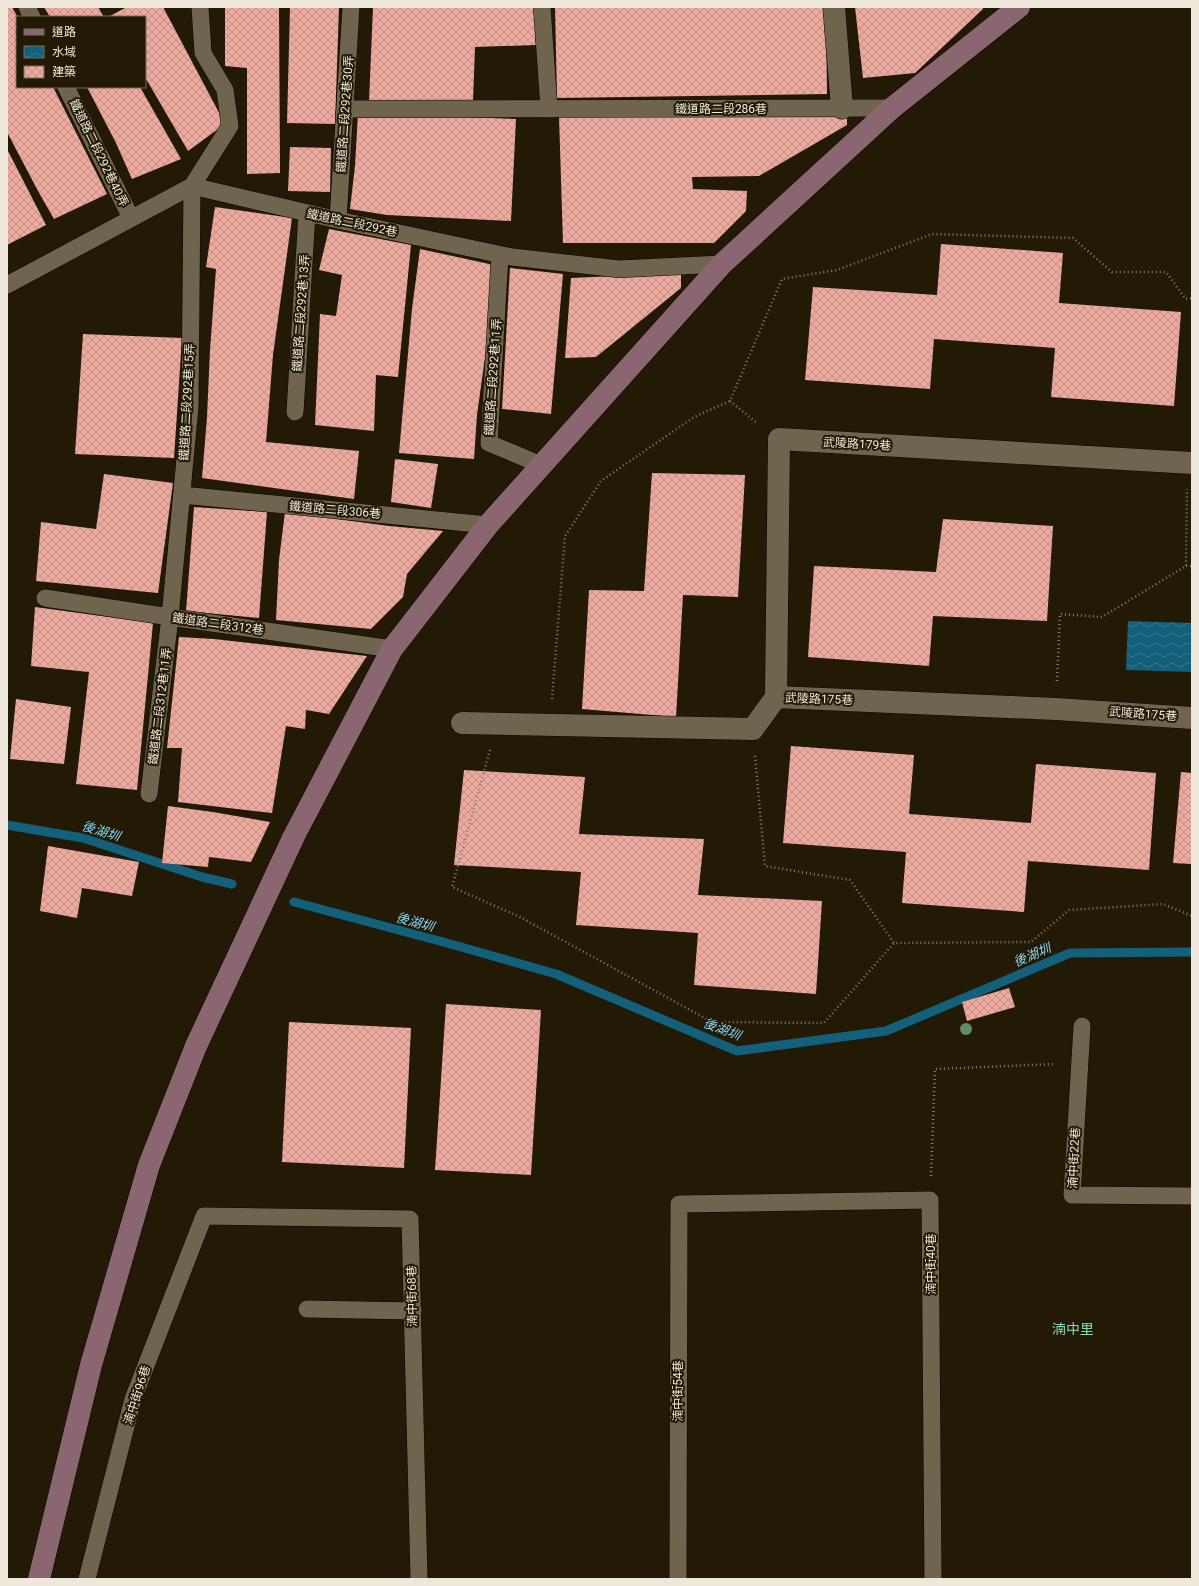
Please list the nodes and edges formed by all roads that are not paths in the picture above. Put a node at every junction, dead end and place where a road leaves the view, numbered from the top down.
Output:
1 (27, 7) edge
2 (200, 7) edge
3 (351, 7) edge
4 (542, 7) edge
5 (834, 7) edge
6 (1019, 7) edge
7 (32, 16) edge
8 (66, 88) edge
9 (842, 108) junction
10 (892, 108) junction
11 (345, 109) junction
12 (549, 109) junction
13 (192, 186) junction
14 (307, 213) junction
15 (131, 218) junction
16 (338, 220) junction
17 (500, 255) junction
18 (722, 264) junction
19 (7, 285) edge
20 (295, 412) dead end
21 (1190, 463) edge
22 (541, 465) junction
23 (182, 495) junction
24 (488, 525) junction
25 (45, 598) dead end
26 (170, 617) junction
27 (392, 649) junction
28 (776, 697) junction
29 (1192, 718) edge
30 (462, 723) dead end
31 (149, 794) dead end
32 (1082, 1026) dead end
33 (1192, 1196) edge
34 (679, 1204) joint
35 (204, 1216) joint
36 (307, 1309) dead end
37 (413, 1310) junction
38 (39, 1579) edge
39 (87, 1579) edge
40 (419, 1579) edge
41 (678, 1579) edge
42 (933, 1579) edge

1 - 7 lane
2 - 13 lane
3 - 11 lane, 鐵道路二段292巷30弄
4 - 12 lane
5 - 9 street
6 - 10 street
8 - 15 lane, 鐵道路二段292巷40弄
9 - 10 lane, 鐵道路二段286巷
9 - 12 lane, 鐵道路二段286巷
10 - 18 street
11 - 12 lane, 鐵道路二段286巷
11 - 16 lane, 鐵道路二段292巷30弄
13 - 14 lane, 鐵道路二段292巷
13 - 15 lane
13 - 23 lane, 鐵道路二段292巷15弄
14 - 16 lane, 鐵道路二段292巷
14 - 20 lane, 鐵道路二段292巷13弄
15 - 19 lane
16 - 17 lane, 鐵道路二段292巷
17 - 18 lane, 鐵道路二段292巷
17 - 22 lane, 鐵道路二段292巷11弄
18 - 22 street
21 - 28 street, 武陵路179巷
22 - 24 street
23 - 24 lane, 鐵道路二段306巷
23 - 26 lane, 鐵道路二段292巷15弄
24 - 27 street
25 - 26 lane, 鐵道路二段312巷
26 - 27 lane, 鐵道路二段312巷
26 - 31 lane, 鐵道路二段312巷11弄
27 - 38 street
28 - 29 street, 武陵路175巷
28 - 30 street, 武陵路175巷
32 - 33 lane, 湳中街22巷
34 - 41 lane, 湳中街54巷
34 - 42 lane, 湳中街40巷
35 - 37 lane, 湳中街68巷
35 - 39 lane, 湳中街96巷
36 - 37 lane
37 - 40 lane, 湳中街68巷

